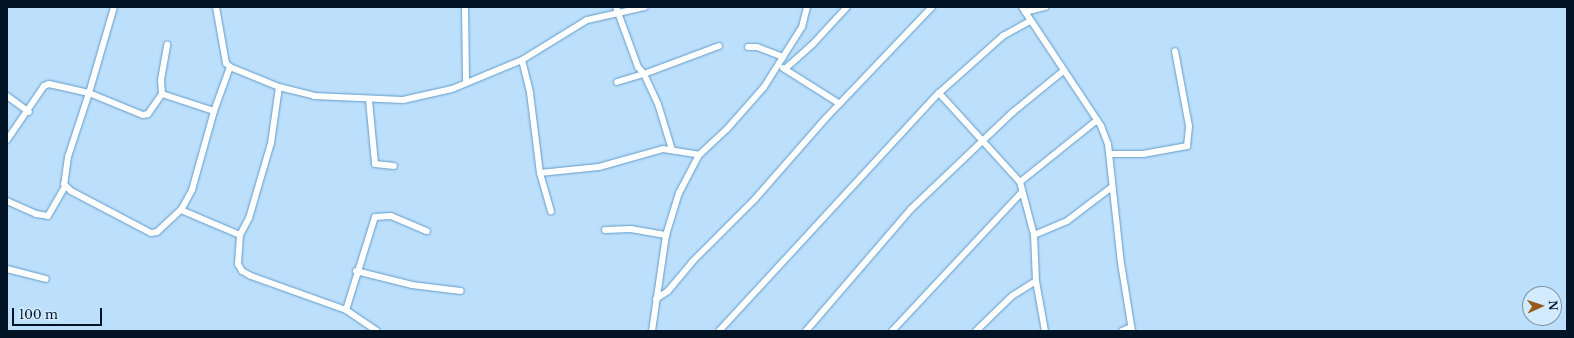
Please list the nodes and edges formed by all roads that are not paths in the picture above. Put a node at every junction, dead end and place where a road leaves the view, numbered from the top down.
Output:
1 (114, 7) edge
2 (216, 7) edge
3 (465, 7) edge
4 (644, 7) edge
5 (807, 7) edge
6 (847, 7) edge
7 (932, 7) edge
8 (1045, 7) edge
9 (616, 10) edge
10 (1023, 10) edge
11 (1030, 21) junction
12 (167, 45) dead end
13 (719, 46) dead end
14 (748, 47) dead end
15 (1175, 50) dead end
16 (783, 57) junction
17 (522, 60) junction
18 (778, 65) junction
19 (230, 67) junction
20 (785, 69) junction
21 (1062, 72) junction
22 (644, 74) junction
23 (466, 82) junction
24 (617, 82) dead end
25 (279, 87) junction
26 (89, 93) junction
27 (939, 93) junction
28 (162, 94) junction
29 (7, 96) edge
30 (369, 100) junction
31 (840, 104) junction
32 (214, 111) junction
33 (28, 112) junction
34 (1097, 120) junction
35 (7, 140) edge
36 (982, 141) junction
37 (672, 150) junction
38 (1110, 154) junction
39 (699, 156) junction
40 (394, 166) dead end
41 (540, 173) junction
42 (1020, 182) junction
43 (65, 187) junction
44 (1112, 188) junction
45 (1021, 193) junction
46 (7, 200) edge
47 (181, 210) junction
48 (550, 211) dead end
49 (605, 230) dead end
50 (427, 231) dead end
51 (240, 235) junction
52 (666, 235) junction
53 (1034, 236) junction
54 (7, 269) edge
55 (356, 271) junction
56 (46, 279) dead end
57 (1036, 281) junction
58 (461, 291) dead end
59 (656, 299) junction
60 (346, 310) junction
61 (1132, 329) edge
62 (377, 331) edge
63 (652, 331) edge
64 (719, 331) edge
65 (806, 331) edge
66 (892, 331) edge
67 (976, 331) edge
68 (1045, 331) edge
69 (1122, 331) edge

1 - 26 street
2 - 19 street
3 - 23 street
4 - 9 street
5 - 16 street
6 - 20 street
7 - 31 street
8 - 10 street
9 - 17 street
9 - 22 street
10 - 11 street
11 - 21 street
11 - 27 street
12 - 28 street
13 - 22 street
14 - 16 street
15 - 38 street
16 - 18 street
17 - 23 street
17 - 41 street
18 - 20 street
18 - 39 street
19 - 25 street
19 - 32 street
20 - 31 street
21 - 34 street
21 - 36 street
22 - 24 street
22 - 37 street
23 - 30 street
25 - 30 street
25 - 51 street
26 - 28 street
26 - 33 street
26 - 43 street
27 - 36 street
27 - 64 street
28 - 32 street
29 - 33 street
30 - 40 street
31 - 59 street
32 - 47 street
33 - 35 street
34 - 38 street
34 - 42 street
36 - 42 street
36 - 65 street
37 - 39 street
37 - 41 street
38 - 44 street
39 - 52 street
41 - 48 street
42 - 45 street
43 - 46 street
43 - 47 street
44 - 53 street
44 - 61 street
45 - 53 street
45 - 66 street
47 - 51 street
49 - 52 street
50 - 55 street
51 - 60 street
52 - 59 street
53 - 57 street
54 - 56 street
55 - 58 street
55 - 60 street
57 - 67 street
57 - 68 street
59 - 63 street
60 - 62 street
61 - 69 street

